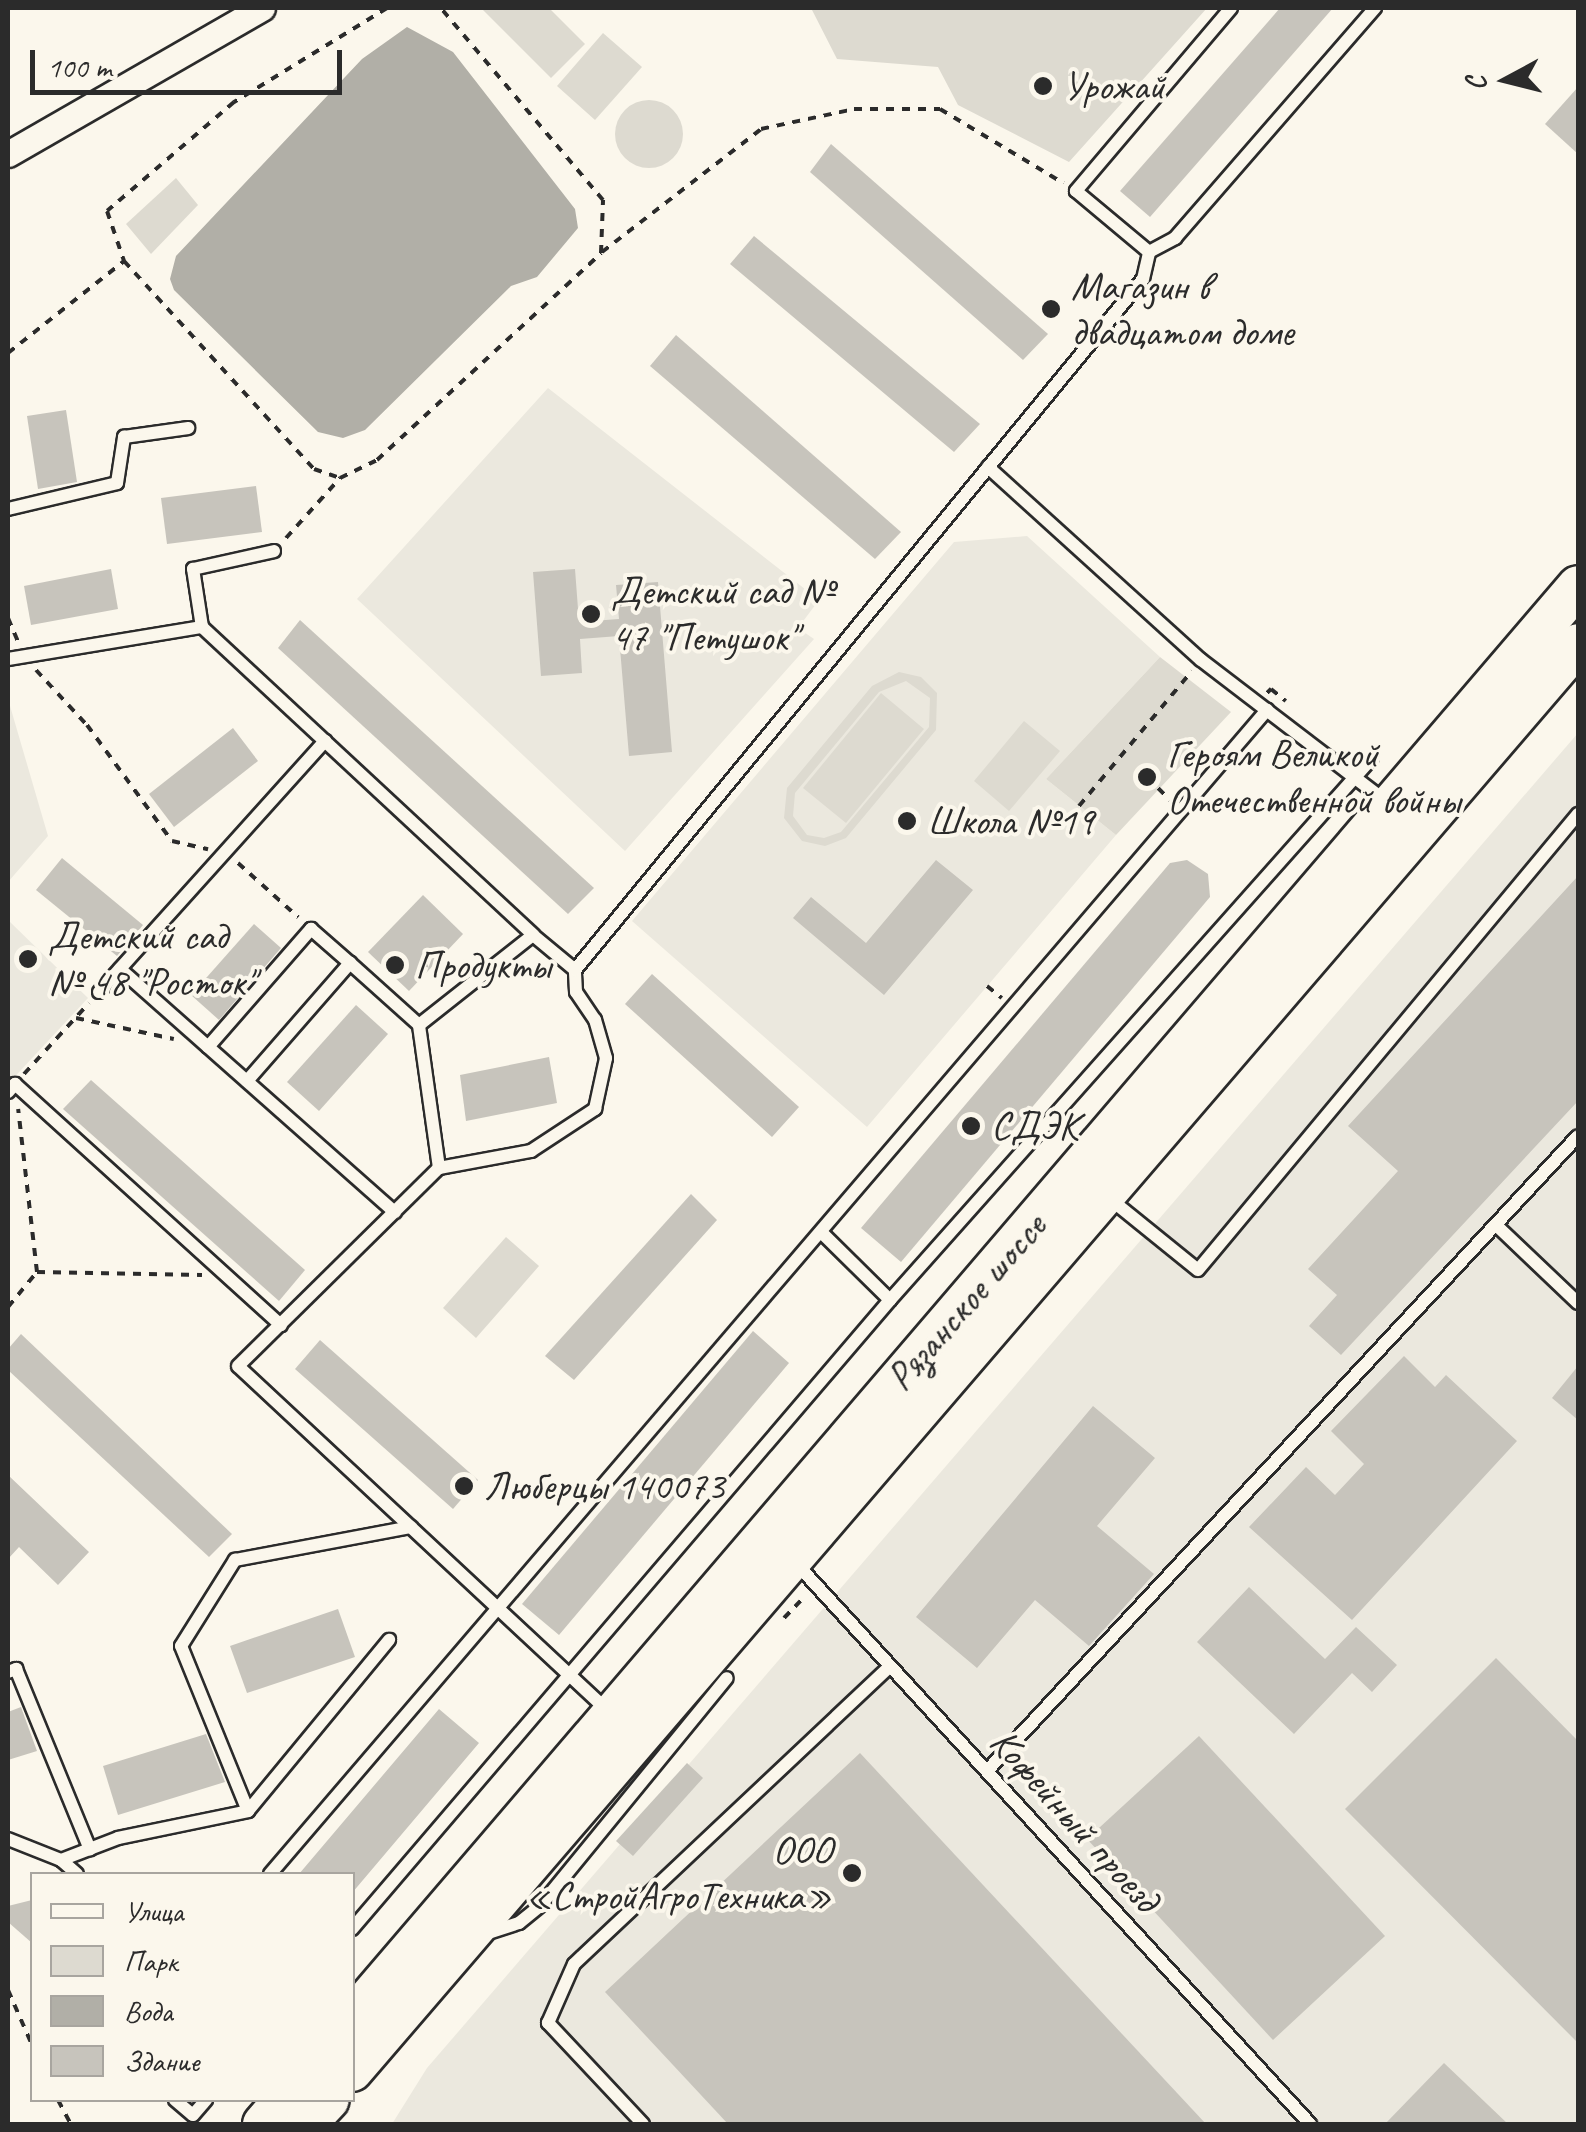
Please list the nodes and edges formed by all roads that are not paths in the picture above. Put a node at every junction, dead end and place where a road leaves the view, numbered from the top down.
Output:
1 (262, 8) edge
2 (1231, 8) edge
3 (1375, 8) edge
4 (8, 154) edge
5 (1150, 252) junction
6 (188, 428) dead end
7 (988, 467) junction
8 (8, 509) edge
9 (274, 551) road end
10 (1578, 586) edge
11 (202, 628) junction
12 (1578, 644) edge
13 (8, 659) edge
14 (1267, 710) junction
15 (325, 742) junction
16 (1372, 758) dead end
17 (1354, 777) junction
18 (1390, 804) junction
19 (1578, 814) edge
20 (533, 934) junction
21 (350, 964) junction
22 (120, 969) junction
23 (575, 970) junction
24 (99, 992) road end
25 (420, 1025) junction
26 (208, 1047) junction
27 (247, 1081) junction
28 (11, 1088) edge
29 (1578, 1136) edge
30 (439, 1168) junction
31 (1105, 1195) junction
32 (395, 1212) junction
33 (1496, 1225) junction
34 (821, 1232) junction
35 (890, 1300) junction
36 (1578, 1303) edge
37 (281, 1324) junction
38 (411, 1527) junction
39 (792, 1560) junction
40 (497, 1607) junction
41 (389, 1640) dead end
42 (890, 1666) junction
43 (8, 1672) edge
44 (570, 1675) junction
45 (727, 1678) dead end
46 (612, 1715) junction
47 (987, 1771) junction
48 (248, 1811) junction
49 (8, 1839) edge
50 (90, 1848) junction
51 (61, 1860) junction
52 (75, 1872) edge
53 (272, 1872) edge
54 (355, 1926) edge
55 (469, 1935) junction
56 (355, 2015) edge
57 (355, 2067) edge
58 (177, 2102) edge
59 (204, 2102) edge
60 (282, 2102) edge
61 (326, 2102) edge
62 (261, 2124) edge
63 (306, 2124) edge
64 (644, 2124) edge
65 (1310, 2124) edge

1 - 4 street
2 - 5 lane
3 - 5 lane
5 - 7 lane
6 - 8 lane
7 - 14 lane
7 - 23 lane
9 - 11 lane
10 - 18 main road, Рязанское шоссе
11 - 13 lane
11 - 15 lane
12 - 31 main road, Рязанское шоссе
14 - 17 lane
14 - 34 lane
15 - 20 lane
15 - 22 lane
16 - 17 lane
17 - 18 lane
17 - 35 lane
18 - 46 main road, Рязанское шоссе
19 - 31 lane
20 - 23 lane
20 - 25 lane
21 - 25 lane
21 - 26 lane
21 - 27 lane
22 - 24 lane
22 - 26 lane
23 - 30 lane
25 - 30 lane
26 - 27 lane
27 - 32 lane
28 - 37 lane
29 - 33 lane
30 - 32 lane
31 - 39 main road, Рязанское шоссе
32 - 37 lane
33 - 36 lane
33 - 47 lane
34 - 35 lane
34 - 40 lane
35 - 44 lane
37 - 38 lane
38 - 40 lane
38 - 48 lane
39 - 42 lane, Кофейный проезд
39 - 55 main road, Рязанское шоссе
40 - 44 lane
40 - 53 lane
41 - 48 lane
42 - 47 lane, Кофейный проезд
42 - 64 lane
43 - 50 lane
44 - 46 lane
44 - 54 lane
45 - 55 lane
46 - 56 main road, Рязанское шоссе
47 - 65 lane, Кофейный проезд
48 - 50 lane
49 - 51 lane
50 - 51 lane
51 - 52 lane
55 - 57 main road, Рязанское шоссе
58 - 59 lane
60 - 62 main road
61 - 63 main road

